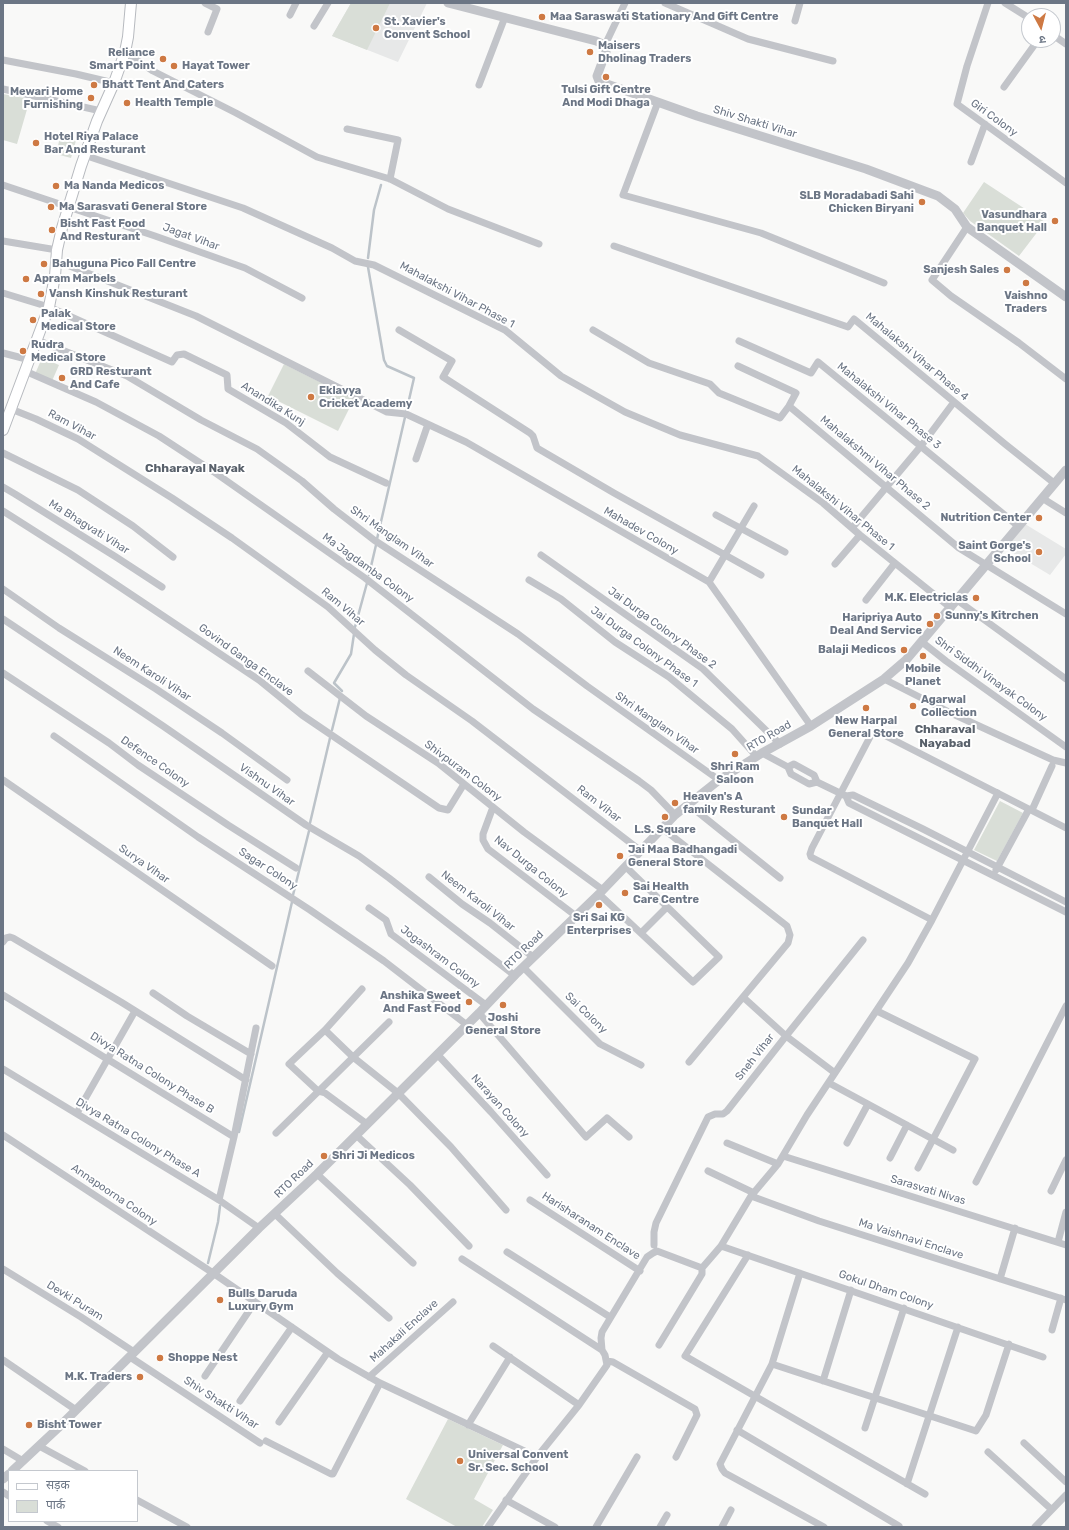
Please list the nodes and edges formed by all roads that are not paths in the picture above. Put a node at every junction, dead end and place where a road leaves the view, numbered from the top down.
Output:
1 (131, 3) edge
2 (205, 3) edge
3 (296, 3) edge
4 (328, 3) edge
5 (448, 3) edge
6 (625, 3) edge
7 (665, 3) edge
8 (800, 3) edge
9 (988, 3) edge
10 (1005, 3) edge
11 (1021, 13) edge
12 (290, 15) dead end
13 (505, 17) junction
14 (795, 21) dead end
15 (314, 26) dead end
16 (208, 32) dead end
17 (604, 45) junction
18 (1032, 48) edge
19 (126, 52) junction
20 (3, 60) edge
21 (833, 61) dead end
22 (114, 83) junction
23 (479, 85) dead end
24 (1004, 86) dead end
25 (3, 89) edge
26 (658, 102) junction
27 (101, 111) junction
28 (985, 124) junction
29 (347, 129) dead end
30 (84, 154) junction
31 (971, 162) dead end
32 (390, 179) junction
33 (1066, 183) edge
34 (3, 185) edge
35 (68, 208) junction
36 (967, 227) junction
37 (3, 241) edge
38 (539, 244) dead end
39 (614, 246) dead end
40 (57, 250) junction
41 (57, 261) junction
42 (884, 283) dead end
43 (3, 294) edge
44 (1066, 297) edge
45 (302, 298) dead end
46 (49, 307) junction
47 (399, 330) dead end
48 (593, 330) dead end
49 (37, 340) junction
50 (739, 341) dead end
51 (3, 353) edge
52 (30, 360) junction
53 (738, 366) dead end
54 (26, 371) junction
55 (1066, 379) edge
56 (954, 402) junction
57 (789, 406) junction
58 (7, 414) edge
59 (428, 424) junction
60 (3, 430) edge
61 (921, 446) junction
62 (3, 452) edge
63 (416, 459) dead end
64 (1066, 470) edge
65 (386, 483) dead end
66 (1054, 483) junction
67 (887, 486) junction
68 (3, 487) edge
69 (1042, 498) junction
70 (754, 506) dead end
71 (3, 511) edge
72 (1066, 514) edge
73 (716, 515) dead end
74 (1018, 526) junction
75 (741, 528) junction
76 (852, 528) junction
77 (860, 535) junction
78 (785, 552) dead end
79 (724, 554) junction
80 (541, 555) dead end
81 (173, 557) dead end
82 (895, 563) junction
83 (835, 564) dead end
84 (985, 565) junction
85 (761, 575) dead end
86 (529, 580) dead end
87 (709, 582) junction
88 (162, 587) dead end
89 (3, 589) edge
90 (866, 600) dead end
91 (957, 600) junction
92 (951, 608) junction
93 (1066, 614) edge
94 (3, 619) edge
95 (922, 642) junction
96 (308, 671) dead end
97 (3, 673) edge
98 (884, 679) junction
99 (1066, 679) edge
100 (811, 726) junction
101 (54, 736) dead end
102 (780, 744) junction
103 (1066, 747) edge
104 (759, 755) junction
105 (1066, 763) edge
106 (1052, 766) dead end
107 (788, 767) junction
108 (803, 769) junction
109 (799, 778) junction
110 (3, 780) edge
111 (288, 780) dead end
112 (719, 780) junction
113 (817, 782) junction
114 (464, 784) junction
115 (998, 793) junction
116 (844, 795) junction
117 (689, 805) junction
118 (493, 807) junction
119 (1030, 809) junction
120 (675, 815) junction
121 (662, 828) junction
122 (1066, 828) edge
123 (641, 851) junction
124 (967, 852) junction
125 (963, 860) junction
126 (626, 867) junction
127 (998, 867) junction
128 (296, 868) dead end
129 (994, 876) junction
130 (429, 877) dead end
131 (780, 878) dead end
132 (601, 892) junction
133 (1053, 896) junction
134 (1066, 902) edge
135 (1050, 904) junction
136 (667, 907) junction
137 (369, 908) dead end
138 (1066, 912) edge
139 (576, 916) junction
140 (932, 920) junction
141 (641, 933) junction
142 (863, 940) dead end
143 (3, 942) edge
144 (533, 957) junction
145 (272, 966) dead end
146 (523, 967) junction
147 (514, 975) junction
148 (362, 989) dead end
149 (153, 993) dead end
150 (3, 995) edge
151 (743, 997) junction
152 (486, 1005) junction
153 (1066, 1006) edge
154 (135, 1011) junction
155 (877, 1011) junction
156 (479, 1013) junction
157 (389, 1022) dead end
158 (466, 1025) junction
159 (256, 1028) dead end
160 (325, 1030) junction
161 (786, 1036) junction
162 (251, 1054) junction
163 (437, 1054) junction
164 (354, 1057) junction
165 (108, 1058) junction
166 (690, 1062) dead end
167 (641, 1065) dead end
168 (3, 1069) edge
169 (835, 1074) junction
170 (246, 1080) junction
171 (829, 1083) junction
172 (318, 1091) junction
173 (398, 1094) junction
174 (868, 1104) junction
175 (77, 1114) junction
176 (367, 1124) junction
177 (907, 1125) junction
178 (276, 1133) dead end
179 (3, 1135) edge
180 (356, 1135) junction
181 (234, 1137) junction
182 (629, 1137) dead end
183 (934, 1140) junction
184 (727, 1143) dead end
185 (847, 1143) dead end
186 (953, 1150) dead end
187 (782, 1156) junction
188 (890, 1158) dead end
189 (1066, 1160) edge
190 (778, 1164) junction
191 (918, 1168) dead end
192 (708, 1171) dead end
193 (317, 1174) junction
194 (547, 1175) dead end
195 (976, 1182) dead end
196 (1051, 1191) dead end
197 (752, 1194) junction
198 (219, 1200) junction
199 (530, 1200) dead end
200 (506, 1210) dead end
201 (1066, 1212) edge
202 (275, 1214) junction
203 (259, 1228) junction
204 (1015, 1228) junction
205 (1058, 1242) junction
206 (1066, 1244) edge
207 (654, 1245) dead end
208 (469, 1246) dead end
209 (721, 1246) junction
210 (507, 1252) dead end
211 (748, 1255) junction
212 (462, 1259) dead end
213 (413, 1263) dead end
214 (702, 1268) junction
215 (3, 1269) edge
216 (640, 1271) junction
217 (213, 1273) junction
218 (800, 1273) junction
219 (1000, 1279) junction
220 (851, 1290) junction
221 (1063, 1299) edge
222 (255, 1302) junction
223 (453, 1302) dead end
224 (904, 1308) junction
225 (610, 1317) junction
226 (389, 1318) dead end
227 (292, 1327) junction
228 (958, 1327) junction
229 (1052, 1330) dead end
230 (1009, 1344) junction
231 (659, 1345) dead end
232 (493, 1346) dead end
233 (602, 1350) junction
234 (328, 1352) junction
235 (132, 1354) junction
236 (510, 1357) junction
237 (1043, 1357) dead end
238 (3, 1360) edge
239 (607, 1361) junction
240 (772, 1364) junction
241 (204, 1376) dead end
242 (369, 1377) junction
243 (823, 1381) junction
244 (380, 1383) junction
245 (754, 1396) junction
246 (875, 1398) junction
247 (240, 1401) dead end
248 (579, 1405) junction
249 (76, 1410) junction
250 (929, 1416) junction
251 (280, 1422) dead end
252 (468, 1425) junction
253 (865, 1428) dead end
254 (737, 1430) junction
255 (1024, 1443) dead end
256 (39, 1446) junction
257 (3, 1449) edge
258 (988, 1452) dead end
259 (537, 1457) junction
260 (676, 1457) dead end
261 (637, 1458) dead end
262 (23, 1461) junction
263 (13, 1470) edge
264 (83, 1470) edge
265 (1066, 1482) edge
266 (907, 1484) junction
267 (925, 1494) dead end
268 (1066, 1495) edge
269 (506, 1500) junction
270 (138, 1501) edge
271 (1051, 1509) junction
272 (731, 1510) dead end
273 (667, 1515) dead end
274 (49, 1522) edge
275 (899, 1526) dead end
276 (58, 1527) edge
277 (187, 1527) edge
278 (488, 1527) edge
279 (556, 1527) edge
280 (596, 1527) edge
281 (660, 1527) edge
282 (722, 1527) edge
283 (824, 1527) edge
284 (1035, 1527) edge

1 - 19 main road
2 - 16 street
3 - 12 street
4 - 15 street
5 - 13 street
6 - 17 street
7 - 21 street
8 - 14 street
9 - 28 street, Giri Colony
10 - 11 street
13 - 17 street
13 - 23 street
17 - 26 street, Shiv Shakti Vihar
18 - 24 street
19 - 22 main road
19 - 32 street
20 - 22 street
22 - 27 main road
25 - 27 street
26 - 36 street, Shiv Shakti Vihar
26 - 42 street
27 - 30 main road
28 - 31 street
28 - 33 street, Giri Colony
29 - 32 street
30 - 35 main road
30 - 76 street, Mahalakshi Vihar Phase 1
32 - 38 street
34 - 35 street, Jagat Vihar
35 - 40 main road
35 - 45 street, Jagat Vihar
36 - 44 street, Shiv Shakti Vihar
36 - 55 street
37 - 40 street
39 - 56 street, Mahalakshi Vihar Phase 4
40 - 41 main road
41 - 46 main road
41 - 59 street, Mahadev Colony
43 - 46 street
46 - 49 main road
46 - 65 street, Anandika Kunj
47 - 79 street
48 - 57 street
49 - 52 main road
49 - 112 street, Shri Manglam Vihar
50 - 61 street, Mahalakshi Vihar Phase 3
51 - 52 street
52 - 54 main road
53 - 57 street
54 - 58 main road
54 - 120 street, Ma Jagdamba Colony
56 - 61 street
56 - 66 street, Mahalakshi Vihar Phase 4
57 - 67 street, Mahalakshmi Vihar Phase 2
58 - 60 main road
58 - 123 street, Ram Vihar
59 - 63 street
59 - 87 street, Mahadev Colony
61 - 67 street
61 - 74 street, Mahalakshi Vihar Phase 3
62 - 81 street
64 - 66 street, RTO Road
66 - 69 street, RTO Road
67 - 76 street
67 - 84 street, Mahalakshmi Vihar Phase 2
68 - 88 street, Ma Bhagvati Vihar
69 - 72 street
69 - 74 street, RTO Road
70 - 75 street
71 - 114 street, Govind Ganga Enclave
73 - 75 street
74 - 84 street, RTO Road
75 - 78 street
75 - 79 street
76 - 77 street, Mahalakshi Vihar Phase 1
77 - 82 street, Mahalakshi Vihar Phase 1
77 - 83 street
79 - 85 street
79 - 87 street
80 - 102 street, Jai Durga Colony Phase 2
82 - 90 street
82 - 92 street, Mahalakshi Vihar Phase 1
84 - 91 street, RTO Road
84 - 93 street, Mahalakshmi Vihar Phase 2
86 - 104 street, Jai Durga Colony Phase 1
87 - 100 street, Mahadev Colony
89 - 111 street, Neem Karoli Vihar
91 - 92 street, RTO Road
91 - 99 street
92 - 95 street, RTO Road
94 - 147 street, Vishnu Vihar
95 - 98 street, RTO Road
95 - 103 street, Shri Siddhi Vinayak Colony
96 - 114 street, Shivpuram Colony
97 - 128 street, Defence Colony
98 - 100 street, RTO Road
98 - 105 street
100 - 102 street, RTO Road
101 - 158 street, Sagar Colony
102 - 104 street, RTO Road
104 - 107 street, Jai Durga Colony Phase 1
104 - 112 street, RTO Road
106 - 119 street
107 - 108 street
107 - 109 street
108 - 109 street
108 - 113 street
109 - 113 street
110 - 145 street, Surya Vihar
112 - 117 street, RTO Road
113 - 116 street
114 - 118 street, Shivpuram Colony
115 - 116 street
115 - 119 street
115 - 124 street
116 - 124 street
116 - 125 street
116 - 140 street
117 - 120 street, RTO Road
117 - 131 street
118 - 132 street, Shivpuram Colony
118 - 139 street, Nav Durga Colony
119 - 122 street
119 - 127 street
120 - 121 street, RTO Road
121 - 123 street, RTO Road
121 - 151 street
123 - 126 street, RTO Road
124 - 125 street
124 - 127 street
125 - 129 street
125 - 140 street
126 - 132 street, RTO Road
126 - 136 street
127 - 129 street
127 - 133 street
129 - 135 street
130 - 144 street, Neem Karoli Vihar
132 - 139 street, RTO Road
132 - 141 street, Shivpuram Colony
133 - 134 street
133 - 135 street
135 - 138 street
136 - 141 street
136 - 141 street, Shivpuram Colony
137 - 152 street, Jogashram Colony
139 - 144 street, RTO Road
140 - 155 street
142 - 161 street
143 - 154 street
144 - 146 street, RTO Road
146 - 147 street, RTO Road
146 - 167 street, Sai Colony
147 - 152 street, RTO Road
148 - 160 street
149 - 162 street
150 - 165 street, Divya Ratna Colony Phase B
151 - 161 street, Sneh Vihar
151 - 166 street
152 - 156 street, RTO Road
153 - 195 street
154 - 165 street
154 - 170 street
155 - 169 street
155 - 183 street
156 - 158 street, RTO Road
156 - 182 street
157 - 164 street
158 - 163 street, RTO Road
159 - 162 street
160 - 164 street
160 - 172 street
161 - 169 street
161 - 207 street, Sneh Vihar
162 - 170 street
163 - 173 street, RTO Road
163 - 194 street, Narayan Colony
164 - 172 street
164 - 173 street
165 - 175 street
165 - 181 street, Divya Ratna Colony Phase B
168 - 175 street, Divya Ratna Colony Phase A
169 - 171 street
170 - 181 street
171 - 174 street
171 - 187 street
172 - 176 street
172 - 178 street
173 - 176 street, RTO Road
173 - 200 street
174 - 177 street
174 - 185 street
175 - 198 street, Divya Ratna Colony Phase A
176 - 180 street, RTO Road
177 - 183 street
177 - 188 street
179 - 217 street, Annapoorna Colony
180 - 193 street, RTO Road
180 - 208 street
181 - 198 street
183 - 186 street
183 - 191 street
184 - 190 street
187 - 190 street
187 - 204 street, Sarasvati Nivas
189 - 196 street
190 - 197 street
192 - 197 street, Ma Vaishnavi Enclave
193 - 202 street, RTO Road
193 - 213 street
197 - 209 street
197 - 219 street, Ma Vaishnavi Enclave
198 - 203 street, Divya Ratna Colony Phase A
199 - 216 street, Harisharanam Enclave
201 - 205 street
202 - 203 street, RTO Road
202 - 226 street
203 - 217 street, RTO Road
204 - 205 street, Sarasvati Nivas
204 - 219 street
205 - 206 street, Sarasvati Nivas
209 - 211 street, Gokul Dham Colony
209 - 214 street
210 - 225 street
211 - 218 street, Gokul Dham Colony
211 - 245 street
212 - 233 street
214 - 216 street
214 - 231 street
215 - 235 street, Devki Puram
216 - 225 street
217 - 222 street, Annapoorna Colony
217 - 235 street, RTO Road
218 - 220 street, Gokul Dham Colony
218 - 240 street
219 - 221 street, Ma Vaishnavi Enclave
220 - 224 street, Gokul Dham Colony
220 - 243 street
221 - 229 street
222 - 227 street, Annapoorna Colony
222 - 241 street
223 - 242 street, Mahakali Enclave
224 - 228 street, Gokul Dham Colony
224 - 246 street
225 - 233 street
227 - 234 street, Annapoorna Colony
227 - 247 street
228 - 230 street, Gokul Dham Colony
228 - 250 street
230 - 237 street, Gokul Dham Colony
230 - 250 street
232 - 236 street
233 - 239 street
234 - 242 street, Annapoorna Colony
234 - 251 street
235 - 244 street, Shiv Shakti Vihar
235 - 249 street, RTO Road
236 - 248 street
236 - 252 street
238 - 249 street
239 - 248 street
239 - 260 street
240 - 243 street
240 - 245 street
242 - 244 street, Annapoorna Colony
243 - 246 street
244 - 252 street, Annapoorna Colony
245 - 254 street
245 - 266 street
246 - 250 street
246 - 253 street
248 - 259 street
249 - 256 street, RTO Road
250 - 266 street
252 - 259 street, Annapoorna Colony
254 - 275 street
254 - 283 street
255 - 265 street
256 - 262 street, RTO Road
256 - 264 street
257 - 262 street
258 - 271 street
259 - 269 street
261 - 280 street
262 - 263 street, RTO Road
266 - 267 street
268 - 271 street
269 - 278 street
269 - 279 street
270 - 277 street
271 - 284 street
272 - 282 street
273 - 281 street
274 - 276 street

